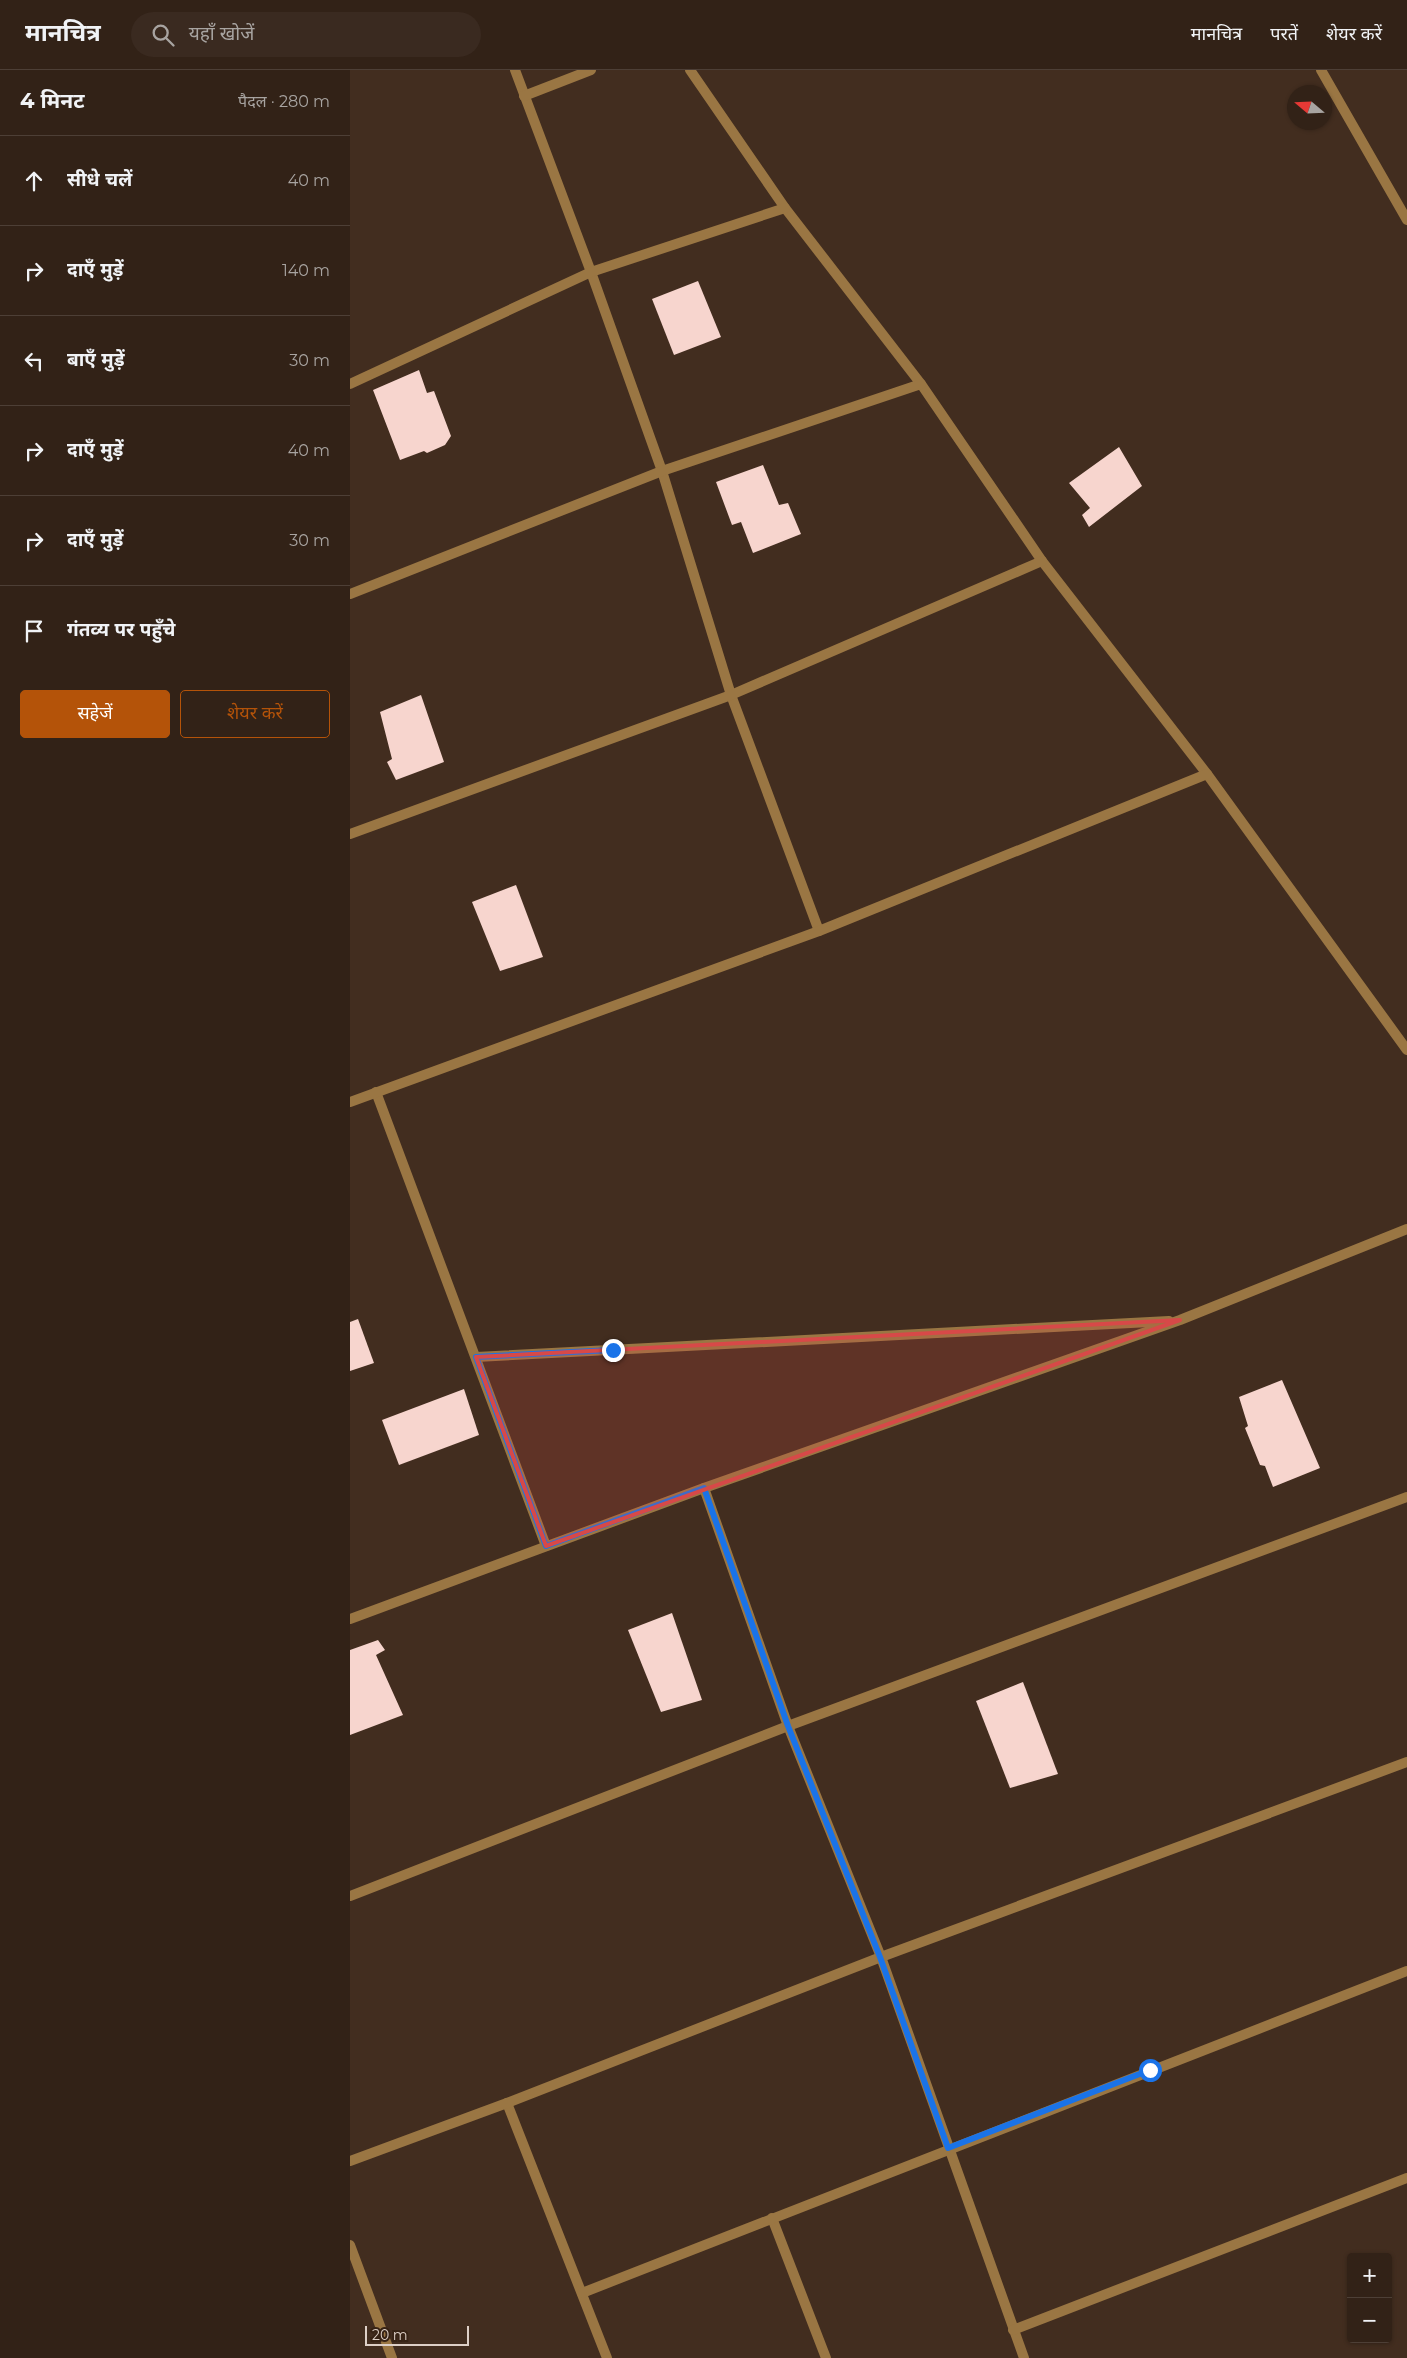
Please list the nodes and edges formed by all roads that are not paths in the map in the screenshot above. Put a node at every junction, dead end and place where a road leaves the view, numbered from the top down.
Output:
1 (515, 70) edge
2 (591, 70) edge
3 (690, 70) edge
4 (1321, 70) edge
5 (524, 96) junction
6 (784, 208) junction
7 (1407, 220) edge
8 (591, 272) junction
9 (350, 383) edge
10 (921, 384) junction
11 (662, 471) junction
12 (1042, 561) junction
13 (350, 594) edge
14 (731, 695) junction
15 (1207, 774) junction
16 (350, 834) edge
17 (819, 931) junction
18 (1407, 1050) edge
19 (376, 1092) junction
20 (350, 1102) edge
21 (1407, 1230) edge
22 (1180, 1320) junction
23 (476, 1357) junction
24 (704, 1488) junction
25 (1407, 1498) edge
26 (546, 1546) junction
27 (350, 1619) edge
28 (788, 1726) junction
29 (1407, 1762) edge
30 (350, 1896) edge
31 (880, 1957) junction
32 (1407, 1971) edge
33 (507, 2103) junction
34 (948, 2148) junction
35 (350, 2161) edge
36 (1407, 2178) edge
37 (772, 2218) junction
38 (350, 2245) edge
39 (582, 2293) junction
40 (1014, 2330) junction
41 (392, 2358) edge
42 (607, 2358) edge
43 (826, 2358) edge
44 (1024, 2358) edge

1 - 5 street
2 - 5 street
3 - 6 street
4 - 7 street
5 - 8 street
6 - 8 street
6 - 10 street
8 - 9 street
8 - 11 street
10 - 11 street
10 - 12 street
11 - 13 street
11 - 14 street
12 - 14 street
12 - 15 street
14 - 16 street
14 - 17 street
15 - 17 street
15 - 18 street
17 - 19 street
19 - 20 street
19 - 23 street
21 - 22 street
22 - 23 street
22 - 24 street
23 - 26 street
24 - 26 street
24 - 28 street
25 - 28 street
26 - 27 street
28 - 30 street
28 - 31 street
29 - 31 street
31 - 33 street
31 - 34 street
32 - 34 street
33 - 35 street
33 - 39 street
34 - 37 street
34 - 40 street
36 - 40 street
37 - 39 street
37 - 43 street
38 - 41 street
39 - 42 street
40 - 44 street

